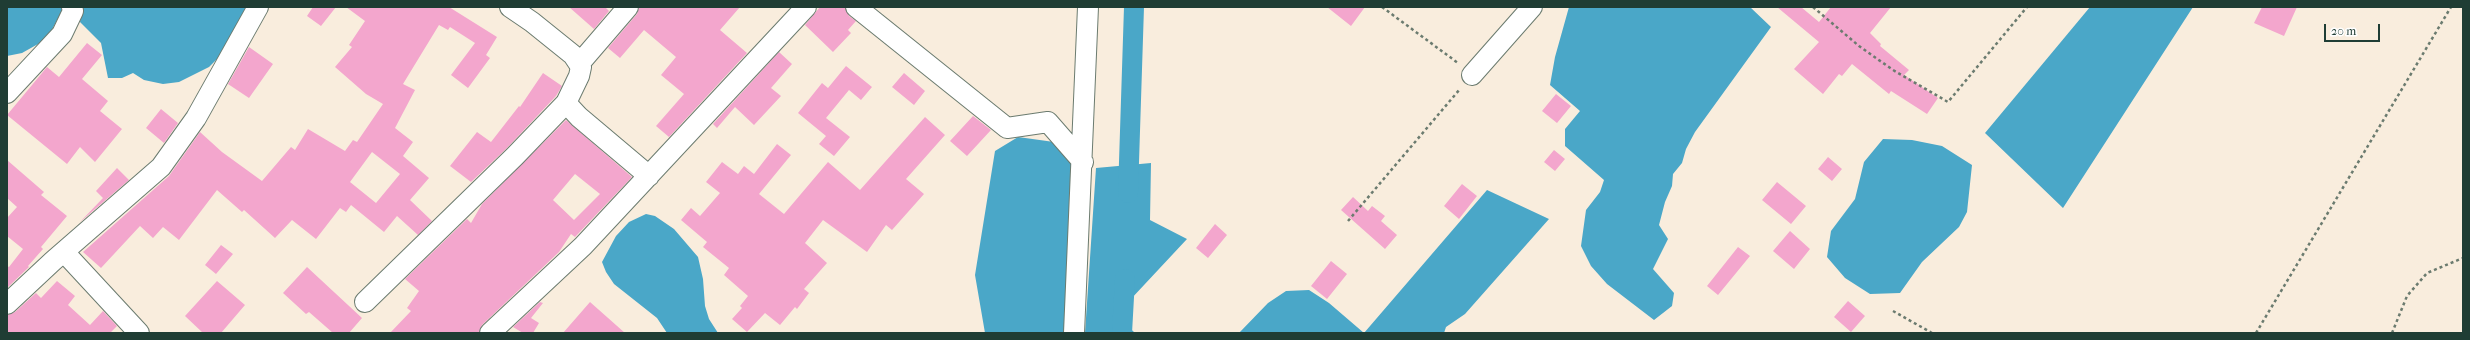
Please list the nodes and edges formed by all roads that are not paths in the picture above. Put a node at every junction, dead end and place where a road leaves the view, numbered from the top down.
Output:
1 (72, 7) edge
2 (258, 7) edge
3 (510, 7) edge
4 (628, 7) edge
5 (806, 7) edge
6 (856, 7) edge
7 (1088, 7) edge
8 (1532, 7) edge
9 (579, 64) junction
10 (1472, 74) road end
11 (7, 93) edge
12 (566, 102) junction
13 (1083, 162) junction
14 (649, 176) junction
15 (64, 252) junction
16 (365, 302) dead end
17 (7, 304) edge
18 (139, 333) edge
19 (490, 333) edge
20 (1074, 333) edge

1 - 11 street
2 - 15 street
3 - 9 street
4 - 9 street
5 - 14 street
6 - 13 street
7 - 13 street
8 - 10 street
9 - 12 street
12 - 14 street
12 - 16 street
13 - 20 street
14 - 19 street
15 - 17 street
15 - 18 street

